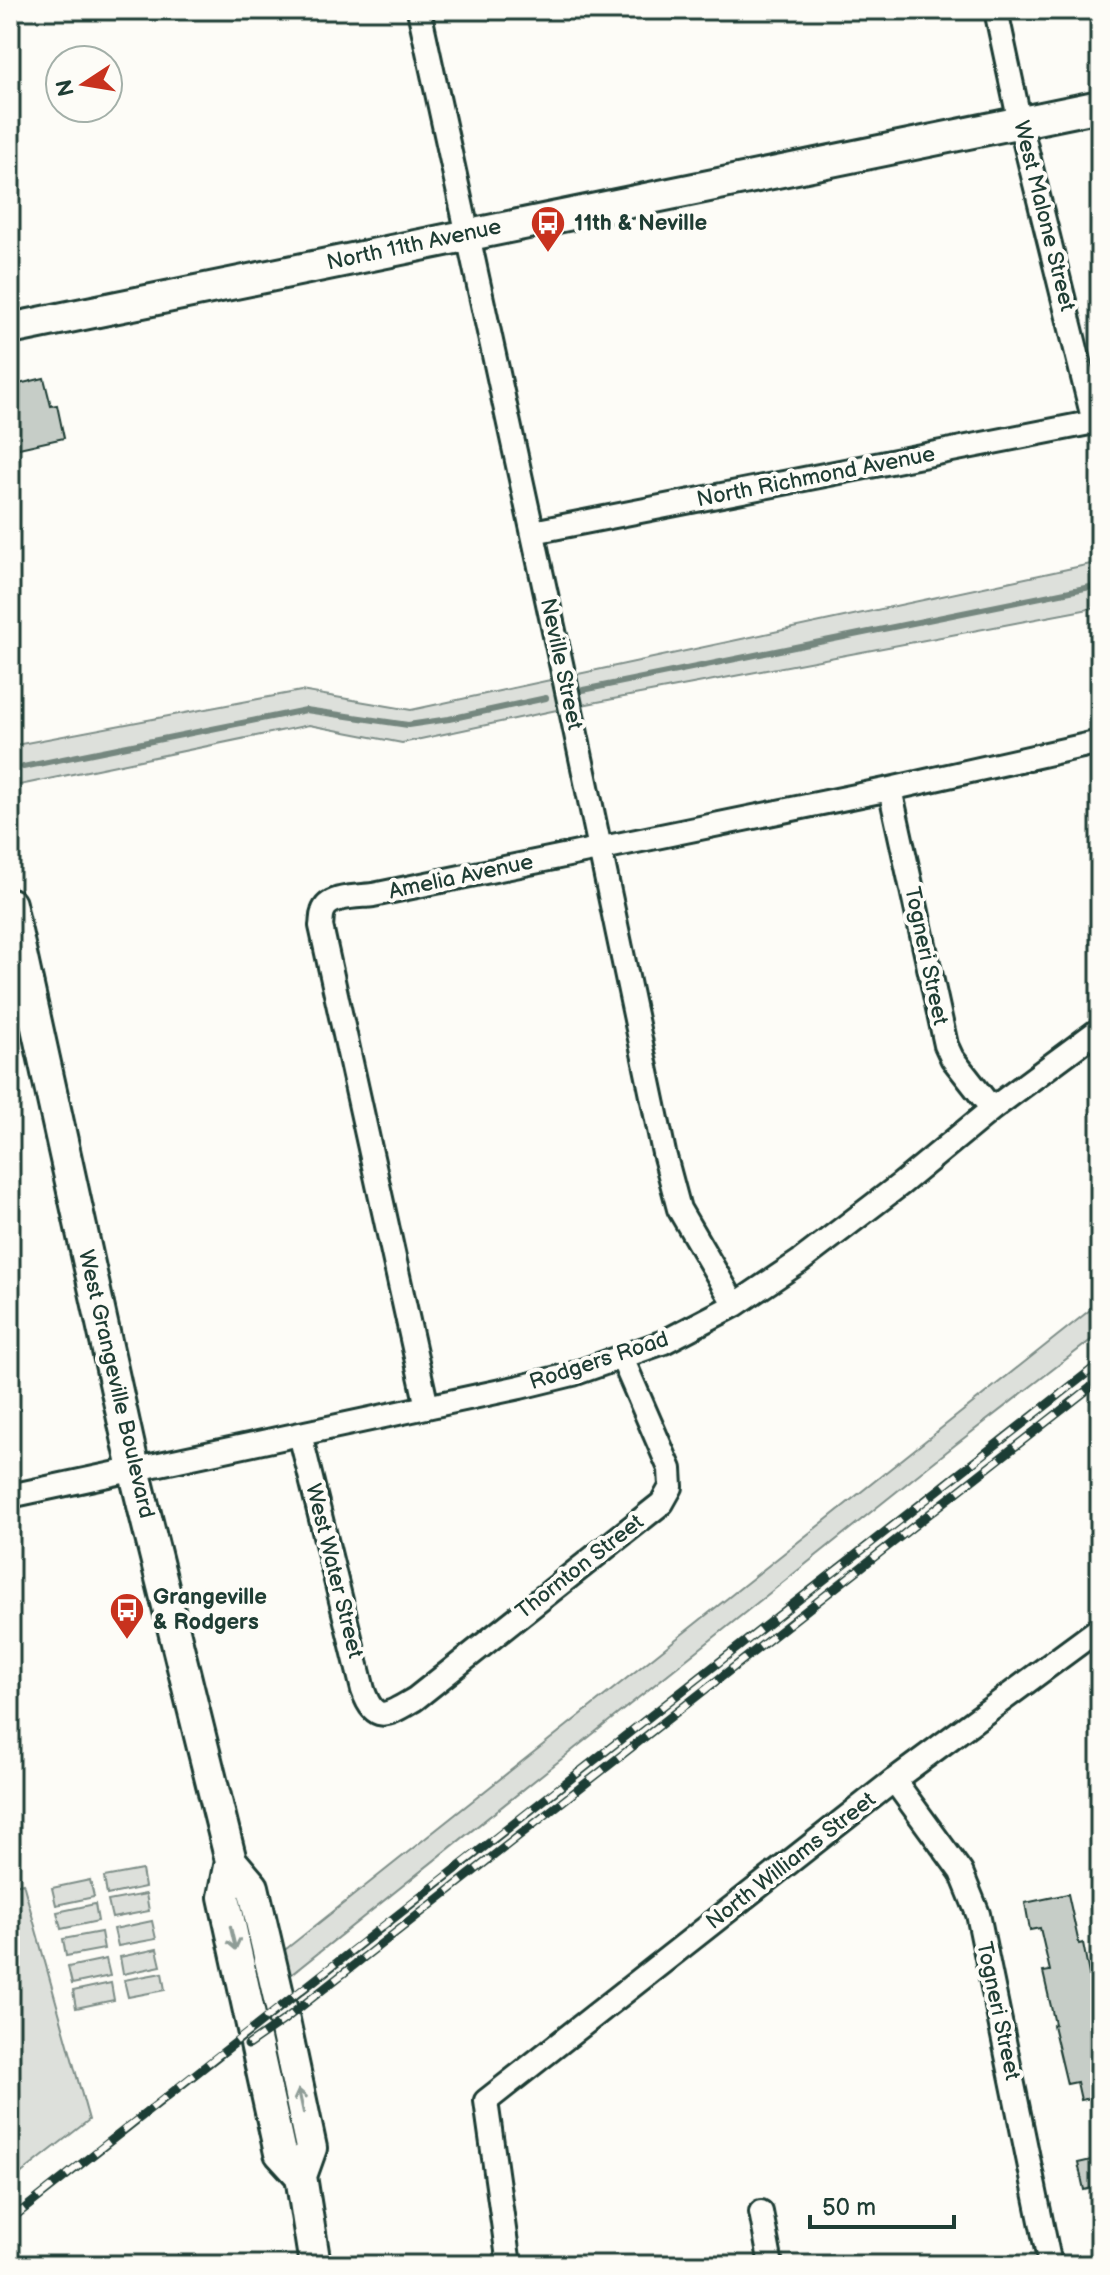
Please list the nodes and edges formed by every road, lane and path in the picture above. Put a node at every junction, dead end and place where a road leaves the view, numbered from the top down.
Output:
1 (419, 10) edge
2 (996, 10) edge
3 (1100, 106) edge
4 (1020, 123) junction
5 (468, 234) junction
6 (10, 329) edge
7 (1097, 422) edge
8 (533, 532) junction
9 (1100, 742) edge
10 (890, 789) junction
11 (600, 849) junction
12 (10, 905) edge
13 (1100, 1029) edge
14 (992, 1109) junction
15 (735, 1305) junction
16 (622, 1358) junction
17 (427, 1407) junction
18 (300, 1434) junction
19 (134, 1469) junction
20 (10, 1496) edge
21 (1100, 1628) edge
22 (369, 1708) joint
23 (894, 1780) junction
24 (761, 2212) dead end
25 (315, 2265) edge
26 (509, 2265) edge
27 (771, 2265) edge
28 (1050, 2265) edge

1 - 5 street, Neville Street
2 - 4 street, West Malone Street
3 - 4 main road, North 11th Avenue
4 - 5 main road, North 11th Avenue
4 - 7 street, West Malone Street
5 - 6 main road, North 11th Avenue
5 - 8 street, Neville Street
7 - 8 street, North Richmond Avenue
8 - 11 street, Neville Street
9 - 10 street, Amelia Avenue
10 - 11 street, Amelia Avenue
10 - 14 street, Togneri Street
11 - 15 street, Neville Street
11 - 17 street, Amelia Avenue
12 - 19 main road, West Grangeville Boulevard
13 - 14 street, Rodgers Road
14 - 15 street, Rodgers Road
15 - 16 street, Rodgers Road
16 - 17 street, Rodgers Road
16 - 22 street, Thornton Street
17 - 18 street, Rodgers Road
18 - 19 street, Rodgers Road
18 - 22 street, West Water Street
19 - 20 street, Rodgers Road
19 - 25 main road, West Grangeville Boulevard
21 - 23 street, North Williams Street
23 - 26 street, North Williams Street
23 - 28 street, Togneri Street
24 - 27 street

